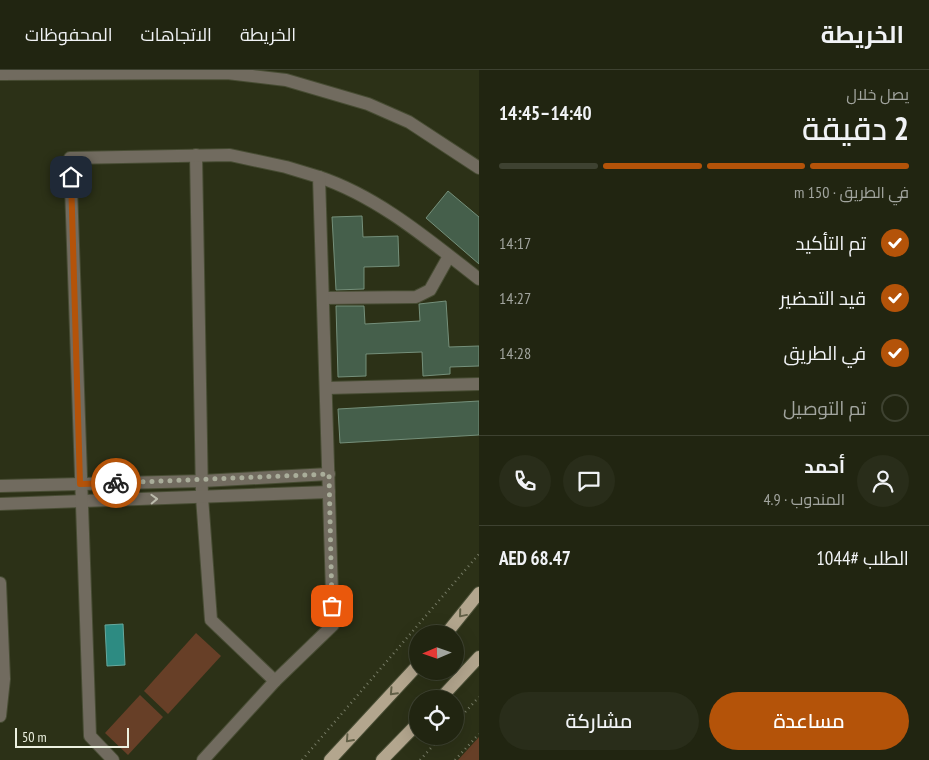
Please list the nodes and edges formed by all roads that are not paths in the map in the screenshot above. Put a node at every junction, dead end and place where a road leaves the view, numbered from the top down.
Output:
1 (0, 74) edge
2 (196, 154) junction
3 (479, 168) edge
4 (319, 177) junction
5 (449, 256) junction
6 (479, 279) edge
7 (324, 298) junction
8 (479, 384) edge
9 (327, 388) junction
10 (329, 474) junction
11 (202, 481) junction
12 (80, 484) junction
13 (0, 486) edge
14 (329, 492) junction
15 (202, 498) junction
16 (80, 502) junction
17 (0, 504) edge
18 (0, 583) edge
19 (479, 593) edge
20 (453, 625) edge
21 (479, 657) edge
22 (409, 674) edge
23 (275, 682) junction
24 (448, 690) edge
25 (0, 716) edge
26 (409, 732) edge
27 (113, 760) edge
28 (203, 760) edge
29 (330, 760) edge
30 (382, 760) edge

1 - 3 street
2 - 4 street
2 - 11 street
2 - 12 street
4 - 5 street
4 - 7 street
5 - 6 street
5 - 7 street
7 - 9 street
8 - 9 street
9 - 10 street
10 - 11 street
10 - 14 street
11 - 12 street
11 - 15 street
12 - 13 street
12 - 16 street
14 - 15 street
14 - 23 street
16 -> 15 street
15 - 23 street
16 - 17 street
16 - 27 street
18 - 25 street
19 -> 20 main road
21 - 24 main road
22 -> 29 main road
23 - 28 street
26 - 30 main road

